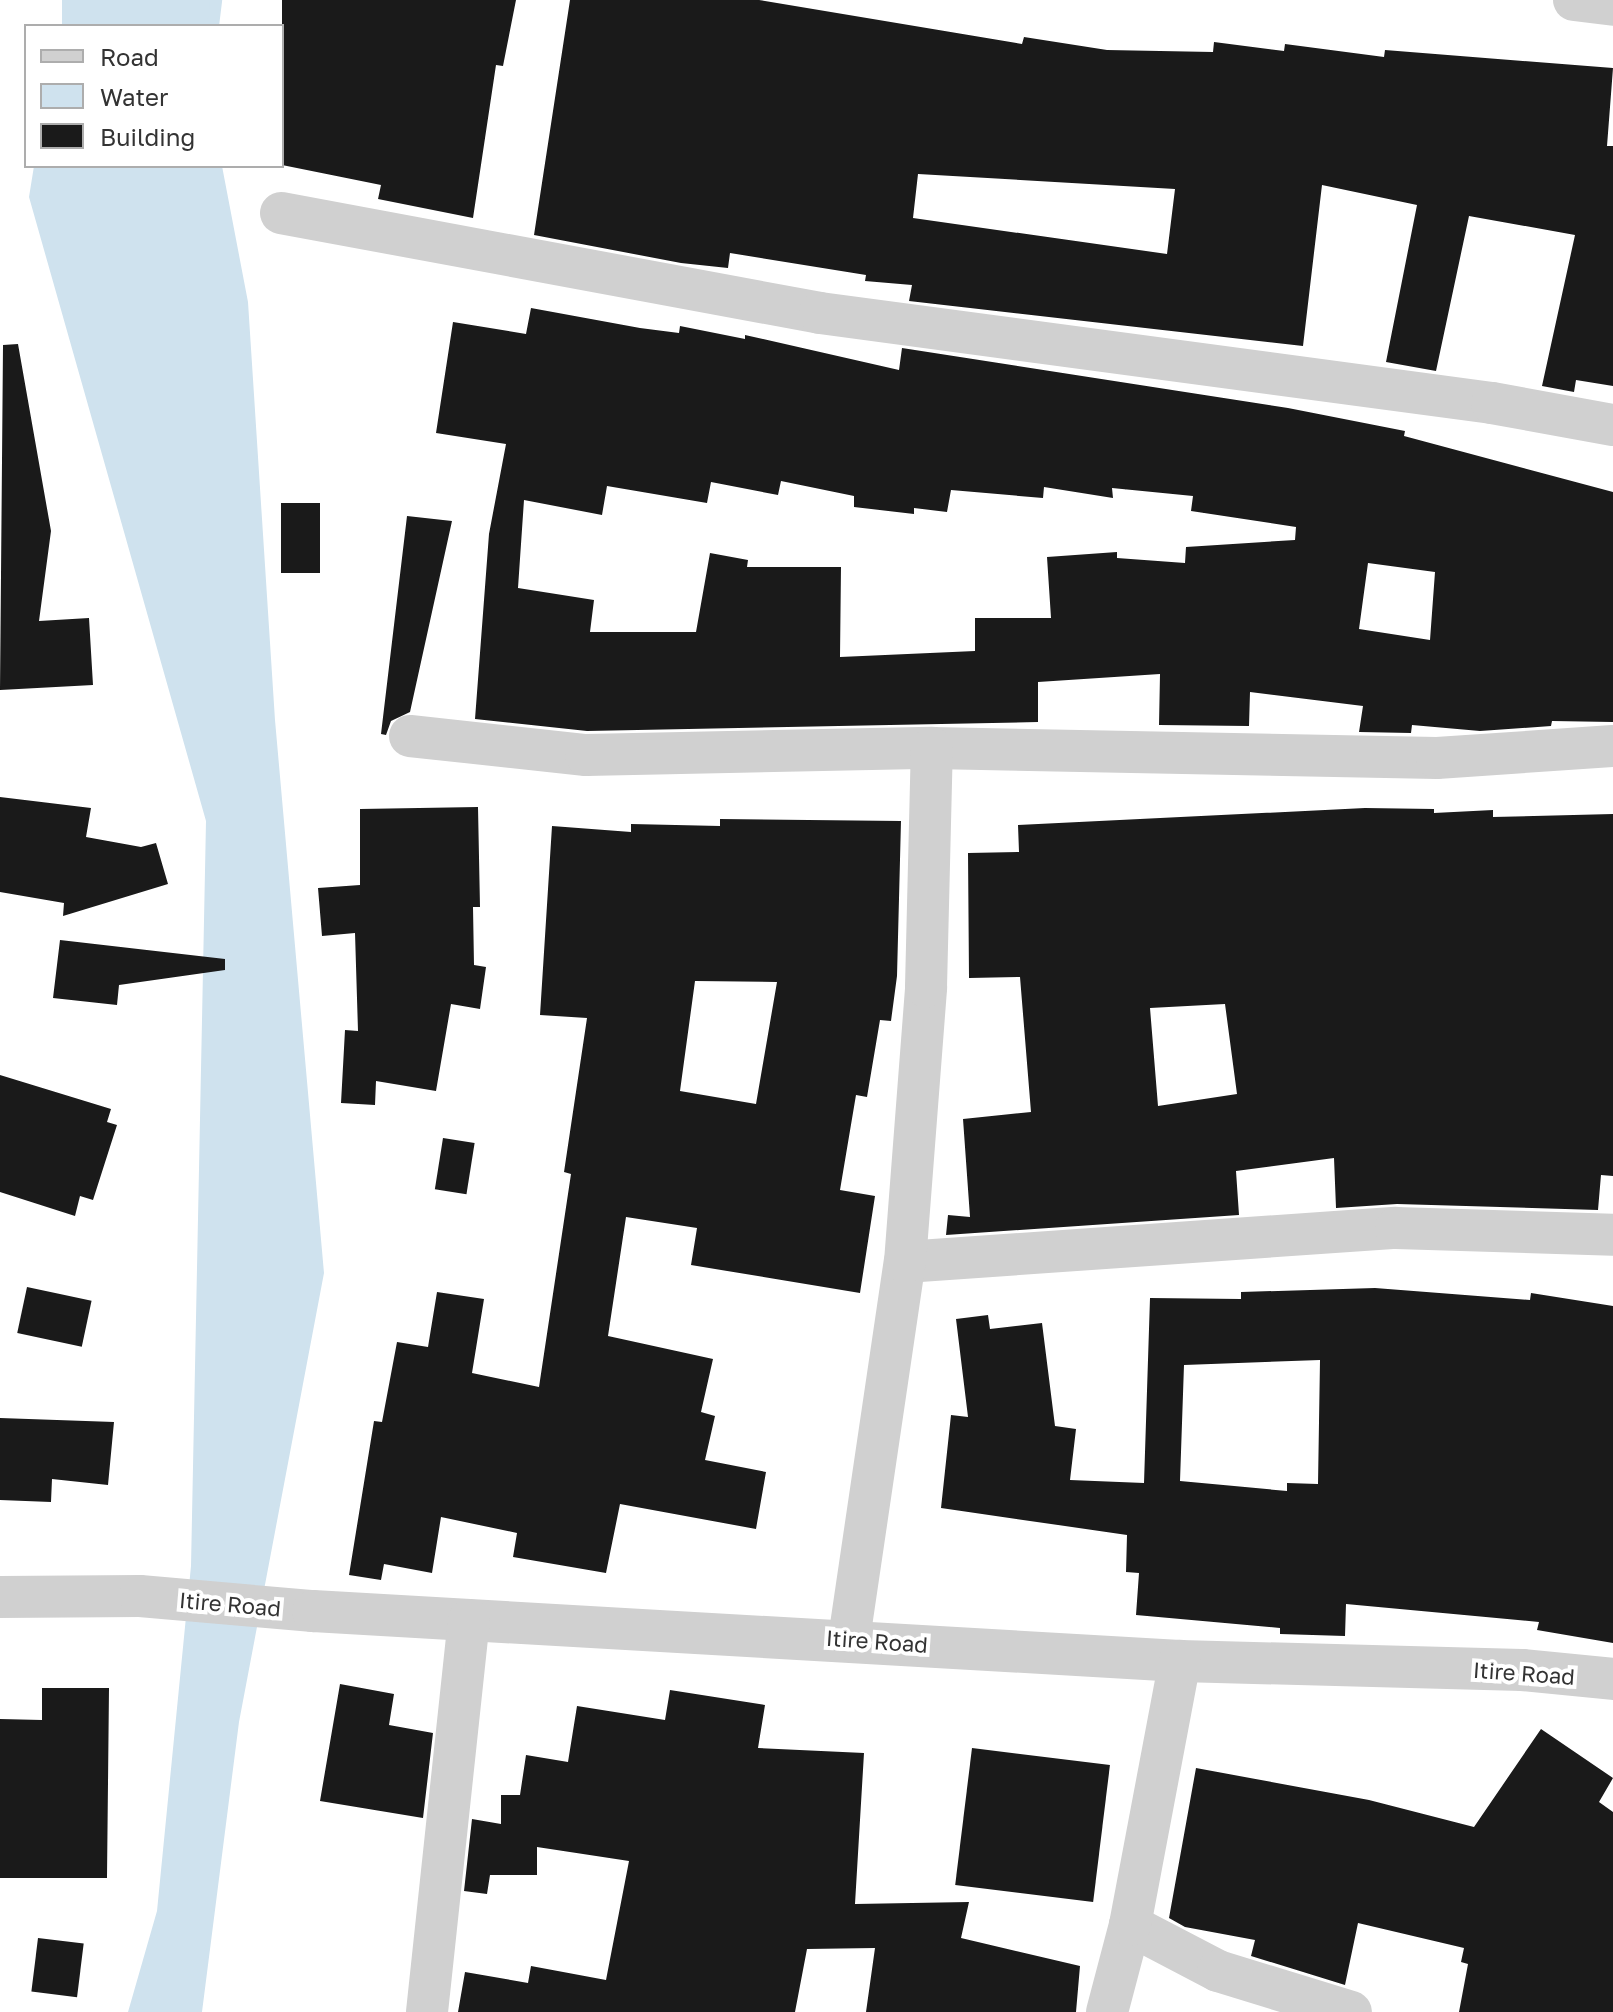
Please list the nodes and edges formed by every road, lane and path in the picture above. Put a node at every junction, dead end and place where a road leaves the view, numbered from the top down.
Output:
1 (1574, 0) edge
2 (1613, 5) edge
3 (281, 213) dead end
4 (1613, 425) edge
5 (410, 736) dead end
6 (1613, 746) edge
7 (932, 748) junction
8 (1613, 1235) edge
9 (905, 1262) junction
10 (0, 1597) edge
11 (469, 1620) junction
12 (849, 1639) junction
13 (1180, 1661) junction
14 (1613, 1679) edge
15 (1130, 1925) junction
16 (427, 2012) edge
17 (1107, 2012) edge
18 (1351, 2012) edge

1 - 2 street
3 - 4 street
5 - 7 street
6 - 7 street
7 - 9 street
8 - 9 street
9 - 12 street
10 - 11 street, Itire Road
11 - 12 street, Itire Road
11 - 16 street
12 - 13 street, Itire Road
13 - 14 street, Itire Road
13 - 15 street
15 - 17 street
15 - 18 street

